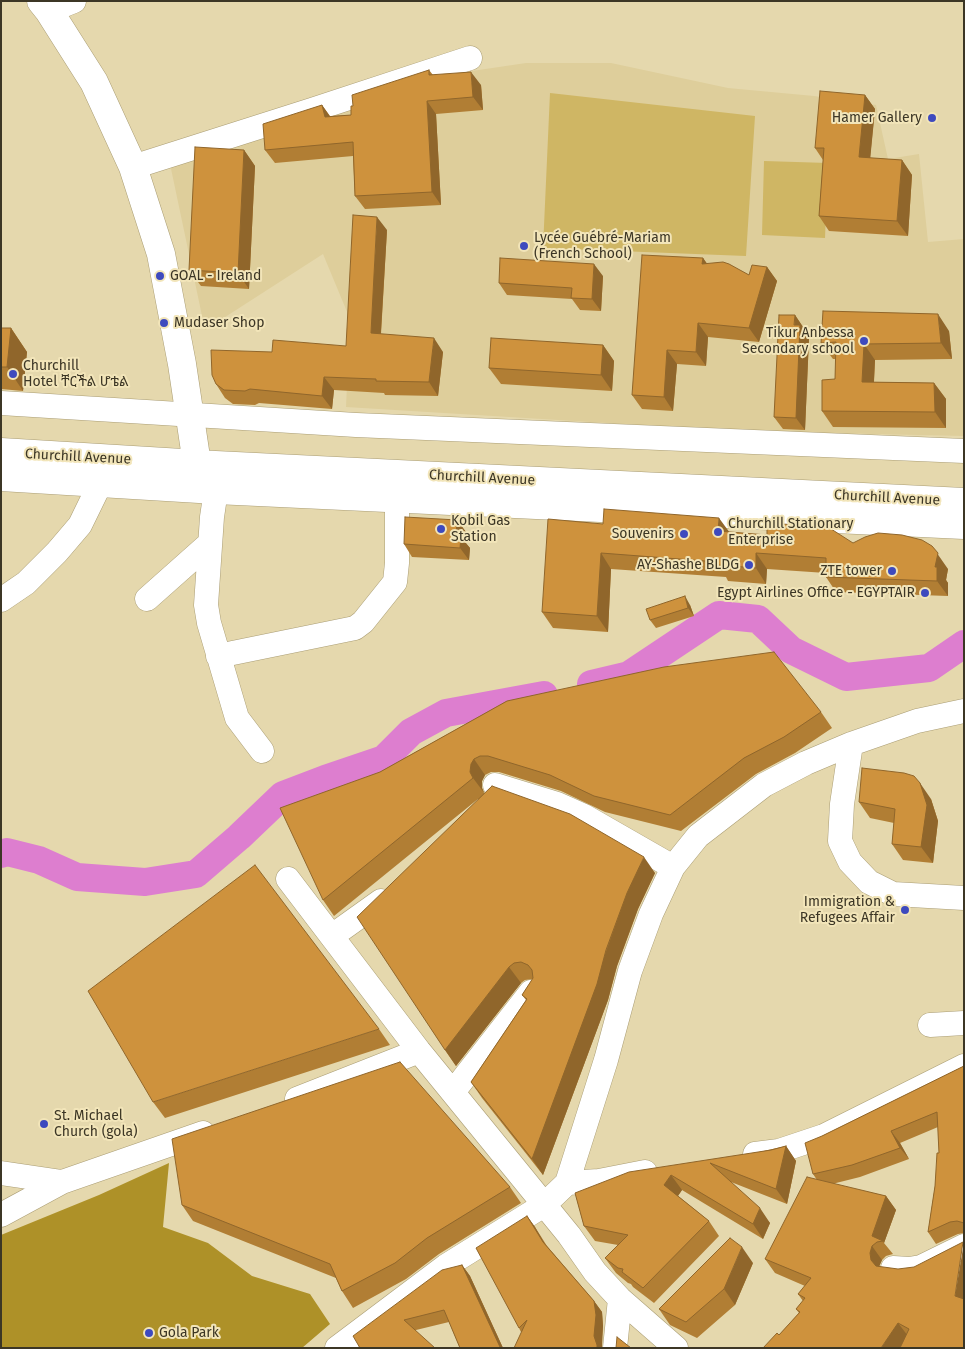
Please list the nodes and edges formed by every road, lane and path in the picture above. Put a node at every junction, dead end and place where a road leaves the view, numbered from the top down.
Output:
1 (54, 4) edge
2 (470, 58) dead end
3 (133, 166) junction
4 (1, 403) edge
5 (190, 415) junction
6 (964, 451) edge
7 (1, 452) edge
8 (197, 464) junction
9 (1, 478) edge
10 (101, 482) junction
11 (216, 490) junction
12 (397, 498) junction
13 (961, 520) edge
14 (210, 543) junction
15 (146, 599) dead end
16 (1, 600) edge
17 (218, 656) junction
18 (964, 711) edge
19 (851, 744) junction
20 (262, 751) dead end
21 (495, 785) edge
22 (673, 867) junction
23 (288, 879) dead end
24 (964, 898) edge
25 (381, 901) edge
26 (332, 936) junction
27 (531, 992) edge
28 (964, 1023) edge
29 (930, 1025) dead end
30 (419, 1051) junction
31 (964, 1066) edge
32 (453, 1092) junction
33 (280, 1106) edge
34 (225, 1126) edge
35 (735, 1157) edge
36 (663, 1168) edge
37 (1, 1174) edge
38 (62, 1182) junction
39 (567, 1183) junction
40 (544, 1204) junction
41 (1, 1215) edge
42 (964, 1246) edge
43 (893, 1268) edge
44 (620, 1300) junction
45 (337, 1348) edge
46 (615, 1348) edge
47 (676, 1348) edge

1 - 3 main road
2 - 3 street
3 - 5 main road
4 - 5 street
5 - 6 street
5 - 8 main road
7 - 8 main road, Churchill Avenue
8 - 13 main road, Churchill Avenue
9 - 10 main road, Churchill Avenue
10 - 11 main road, Churchill Avenue
10 - 16 street
11 - 12 main road, Churchill Avenue
11 - 14 street
12 - 13 main road, Churchill Avenue
12 - 17 street
14 - 15 street
14 - 17 street
17 - 20 street
18 - 19 street
19 - 22 street
19 - 24 street
21 - 22 street
22 - 39 street
23 - 26 street
25 - 26 street
26 - 30 street
27 - 32 street
28 - 29 street
30 - 32 street
30 - 33 street
31 - 35 street
32 - 40 street
34 - 38 street
36 - 39 street
37 - 38 street
38 - 41 street
39 - 40 street
40 - 44 street
40 - 45 street
42 - 43 street
44 - 46 street
44 - 47 street

